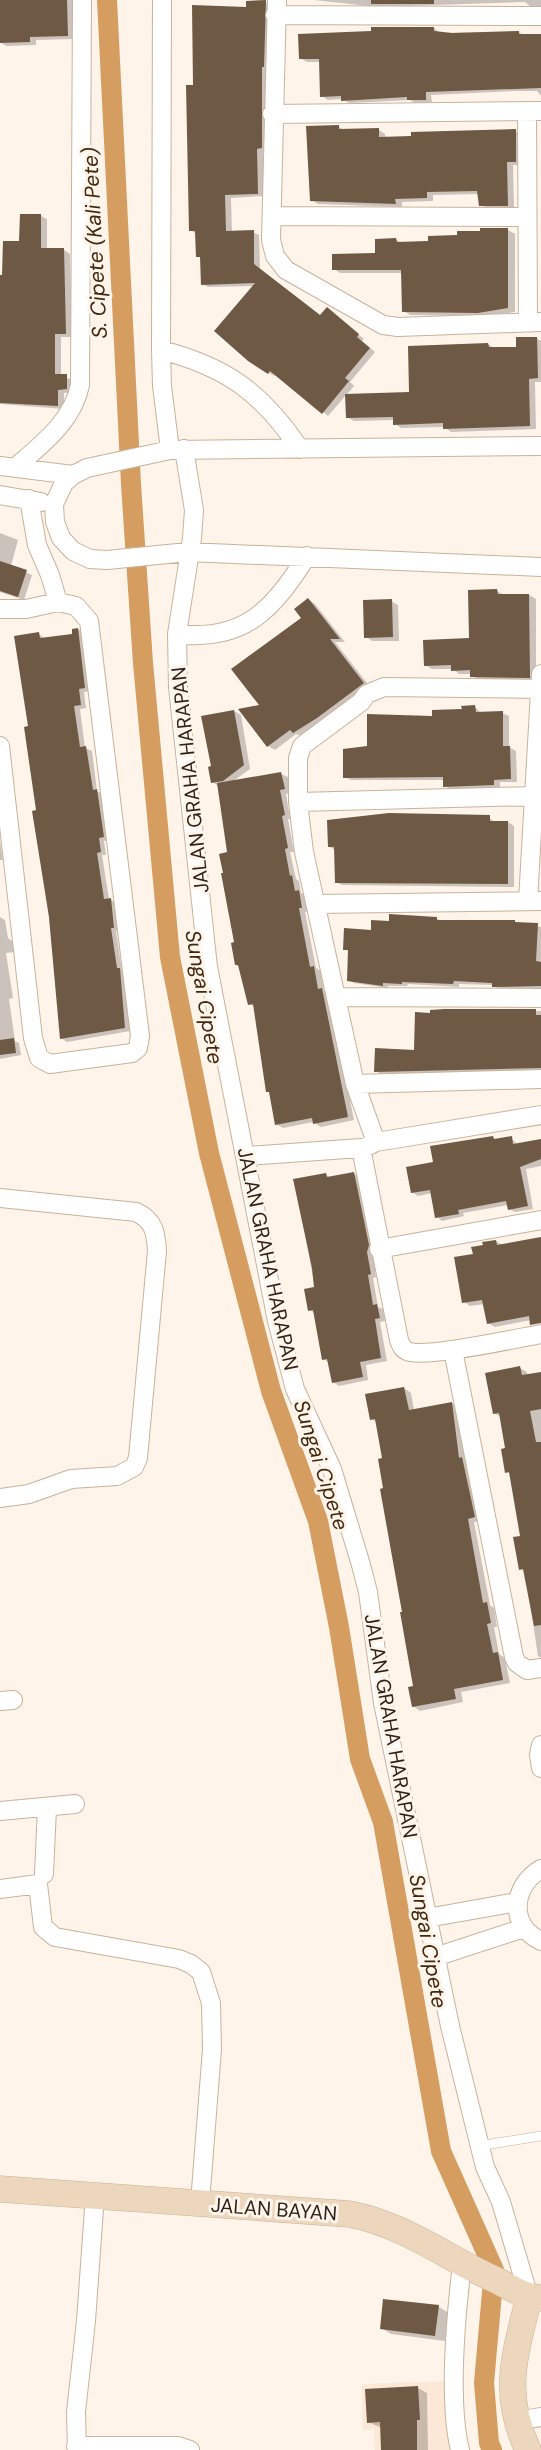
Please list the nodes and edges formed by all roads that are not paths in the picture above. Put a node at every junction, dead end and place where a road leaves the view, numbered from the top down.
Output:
1 (82, 0) edge
2 (162, 0) edge
3 (276, 7) edge
4 (541, 16) edge
5 (534, 111) edge
6 (272, 114) junction
7 (273, 216) junction
8 (526, 217) junction
9 (535, 322) edge
10 (161, 350) junction
11 (541, 446) edge
12 (300, 449) junction
13 (169, 451) junction
14 (8, 466) edge
15 (72, 475) junction
16 (0, 495) edge
17 (29, 499) junction
18 (54, 504) junction
19 (188, 552) junction
20 (307, 556) junction
21 (541, 567) edge
22 (58, 602) junction
23 (0, 609) edge
24 (177, 634) junction
25 (541, 684) edge
26 (0, 746) edge
27 (533, 796) junction
28 (298, 802) junction
29 (535, 901) edge
30 (316, 904) junction
31 (337, 997) junction
32 (541, 998) edge
33 (541, 1079) edge
34 (355, 1084) junction
35 (541, 1116) edge
36 (368, 1145) junction
37 (247, 1156) junction
38 (0, 1198) edge
39 (541, 1220) edge
40 (379, 1249) junction
41 (541, 1334) edge
42 (453, 1350) junction
43 (0, 1498) edge
44 (541, 1668) edge
45 (541, 1745) edge
46 (541, 1768) edge
47 (75, 1804) dead end
48 (47, 1808) junction
49 (0, 1811) edge
50 (541, 1869) edge
51 (45, 1874) dead end
52 (0, 1889) edge
53 (517, 1902) junction
54 (427, 1918) junction
55 (524, 1928) junction
56 (541, 1941) edge
57 (435, 1957) junction
58 (541, 2136) edge
59 (478, 2146) junction
60 (0, 2189) edge
61 (95, 2195) junction
62 (200, 2203) junction
63 (466, 2266) junction
64 (535, 2298) edge
65 (541, 2418) edge
66 (516, 2421) junction
67 (77, 2448) edge
68 (190, 2450) edge
69 (459, 2450) edge
70 (528, 2450) edge

1 - 14 street
2 - 10 street
3 - 4 street
3 - 6 street
5 - 6 street
5 - 8 street
6 - 7 street
7 - 8 street
7 - 9 street
8 - 9 street
10 - 12 street
10 - 13 street
11 - 12 street
12 - 13 street
13 - 15 street
13 - 19 street
14 - 15 street
15 - 18 street
16 - 17 street
17 - 18 street
17 - 22 street
18 - 19 street
19 - 20 street
19 - 24 street, JALAN GRAHA HARAPAN
20 - 21 street
20 - 24 street
22 - 23 street
22 - 26 street
24 - 37 street, JALAN GRAHA HARAPAN
25 - 27 street
25 - 28 street
27 - 28 street
27 - 29 street
28 - 30 street
29 - 30 street
30 - 31 street
31 - 32 street
31 - 34 street
33 - 34 street
34 - 36 street
35 - 36 street
36 - 37 street
36 - 40 street
37 - 54 street, JALAN GRAHA HARAPAN
38 - 43 street
39 - 40 street
40 - 42 street
41 - 42 street
42 - 44 street
45 - 46 street
47 - 48 street
48 - 49 street
48 - 51 street
50 - 53 street
52 - 62 street
53 - 54 street
53 - 55 street
54 - 57 street, JALAN GRAHA HARAPAN
55 - 56 street
55 - 57 street
57 - 59 street, JALAN GRAHA HARAPAN
58 - 59 lane
59 - 64 street, JALAN GRAHA HARAPAN
60 - 61 main road, JALAN BAYAN
61 - 62 main road, JALAN BAYAN
61 - 67 street
62 - 63 main road, JALAN BAYAN
63 - 64 main road, JALAN BAYAN
63 - 69 street
64 - 66 main road
65 - 66 street
66 - 70 main road
67 - 68 street

